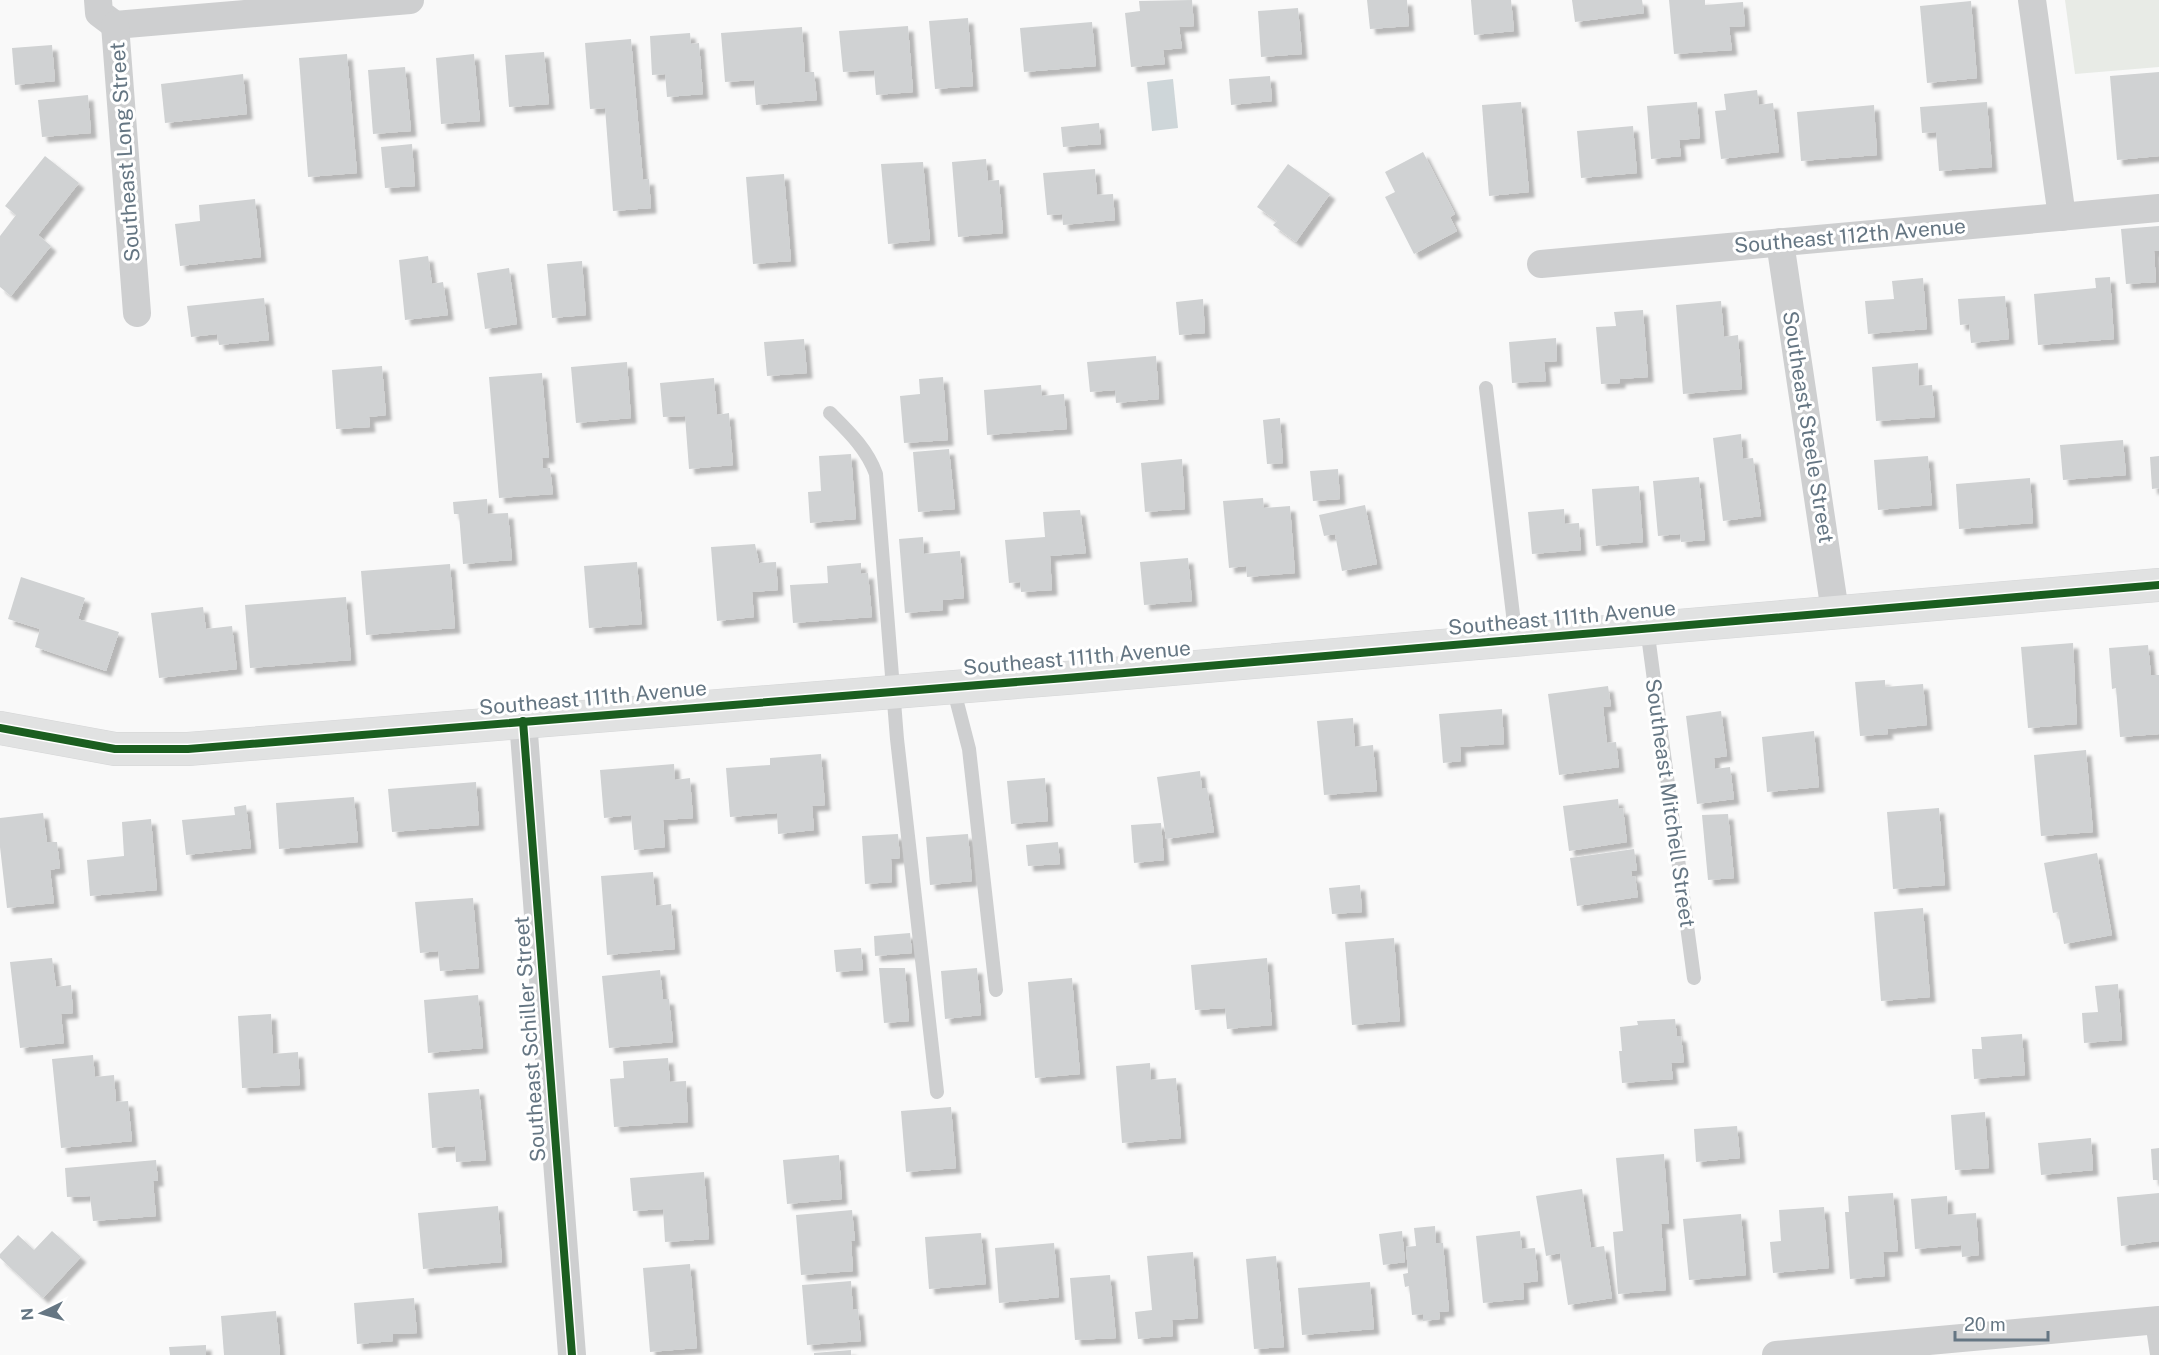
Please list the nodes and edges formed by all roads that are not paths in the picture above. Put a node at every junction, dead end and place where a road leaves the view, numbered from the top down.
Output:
1 (98, 0) edge
2 (410, 0) edge
3 (2032, 0) edge
4 (115, 25) junction
5 (2159, 208) edge
6 (2062, 217) junction
7 (1780, 242) junction
8 (1541, 264) dead end
9 (137, 313) dead end
10 (1486, 388) dead end
11 (830, 413) dead end
12 (2159, 585) edge
13 (1835, 612) junction
14 (1647, 628) junction
15 (1516, 640) junction
16 (953, 687) junction
17 (893, 692) junction
18 (524, 721) junction
19 (0, 728) edge
20 (1694, 978) dead end
21 (996, 990) dead end
22 (937, 1092) dead end
23 (2156, 1320) edge
24 (572, 1355) edge
25 (1776, 1355) edge
26 (2157, 1355) edge

1 - 4 street, Southeast Long Street
2 - 4 street
3 - 6 street
4 - 9 street, Southeast Long Street
5 - 6 street, Southeast 112th Avenue
6 - 7 street, Southeast 112th Avenue
7 - 8 street, Southeast 112th Avenue
7 - 13 street, Southeast Steele Street
10 - 15 lane
11 - 17 lane
12 - 13 street, Southeast 111th Avenue
13 - 14 street, Southeast 111th Avenue
14 - 15 street, Southeast 111th Avenue
14 - 20 lane, Southeast Mitchell Street
15 - 16 street, Southeast 111th Avenue
16 - 17 street, Southeast 111th Avenue
16 - 21 lane
17 - 18 street, Southeast 111th Avenue
17 - 22 lane
18 - 19 street, Southeast 111th Avenue
18 - 24 street, Southeast Schiller Street
23 - 25 street
23 - 26 lane

